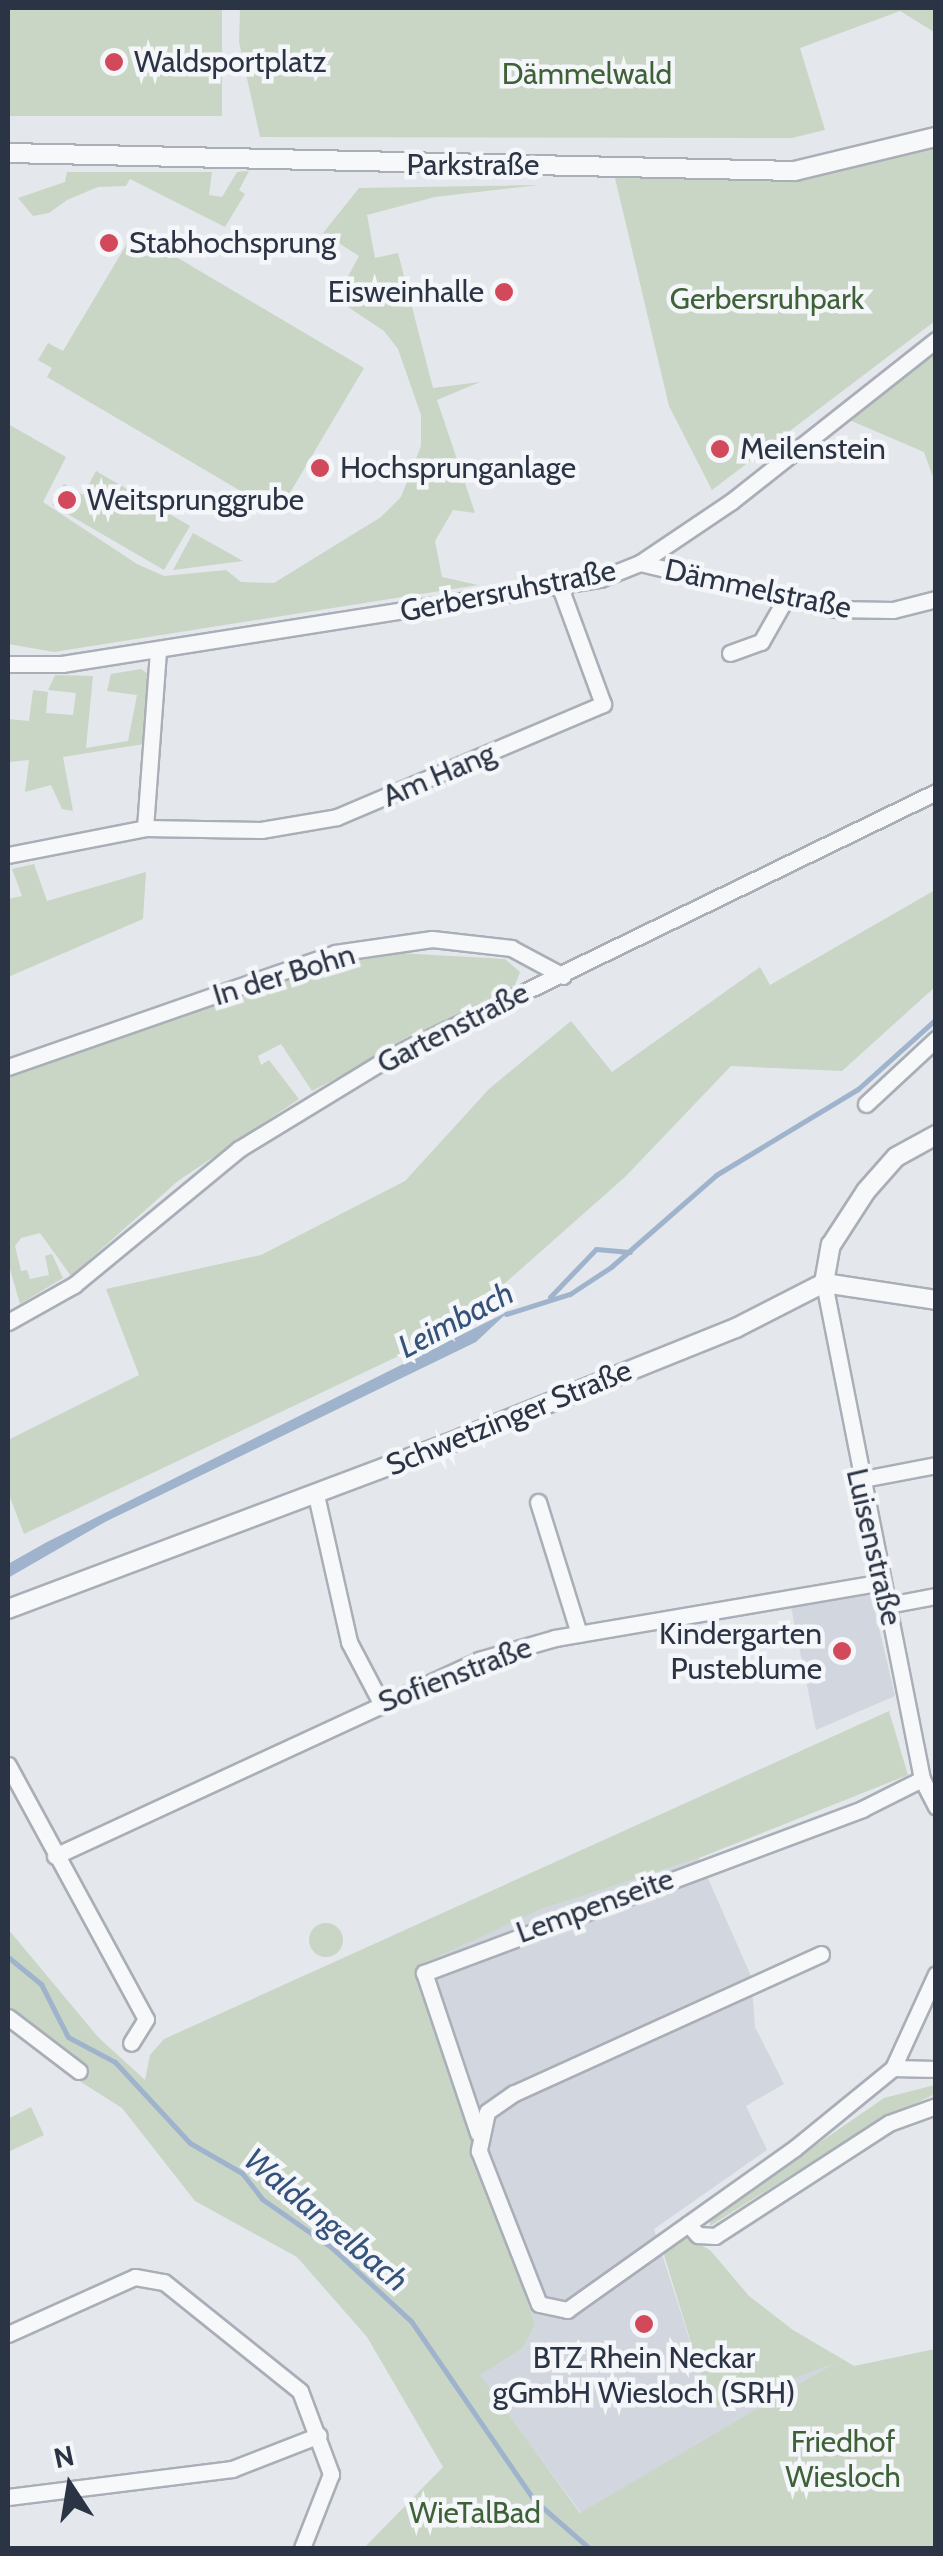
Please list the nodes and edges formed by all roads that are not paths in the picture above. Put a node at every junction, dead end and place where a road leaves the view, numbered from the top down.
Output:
1 (936, 137) edge
2 (8, 153) edge
3 (936, 340) edge
4 (640, 562) junction
5 (560, 587) junction
6 (786, 598) junction
7 (936, 599) edge
8 (158, 649) junction
9 (730, 653) dead end
10 (8, 664) edge
11 (936, 792) edge
12 (145, 828) junction
13 (8, 855) edge
14 (563, 976) junction
15 (936, 1039) edge
16 (8, 1066) edge
17 (866, 1104) dead end
18 (936, 1135) edge
19 (824, 1283) junction
20 (936, 1300) edge
21 (8, 1322) edge
22 (936, 1465) edge
23 (858, 1480) junction
24 (316, 1496) junction
25 (538, 1502) dead end
26 (882, 1582) junction
27 (936, 1596) edge
28 (888, 1605) junction
29 (8, 1609) edge
30 (580, 1634) junction
31 (381, 1703) junction
32 (8, 1765) edge
33 (922, 1779) junction
34 (936, 1806) edge
35 (55, 1856) junction
36 (821, 1954) dead end
37 (936, 1974) edge
38 (8, 2017) edge
39 (131, 2043) dead end
40 (893, 2068) junction
41 (936, 2069) edge
42 (78, 2071) dead end
43 (936, 2106) edge
44 (478, 2133) junction
45 (688, 2224) junction
46 (8, 2334) edge
47 (319, 2435) junction
48 (8, 2498) edge
49 (302, 2548) edge

1 - 2 street, Parkstraße
3 - 4 street, Gerbersruhstraße
4 - 5 street, Gerbersruhstraße
4 - 6 street, Dämmelstraße
5 - 8 street, Gerbersruhstraße
5 - 12 street, Am Hang
6 - 7 street, Dämmelstraße
6 - 9 street
8 - 10 street, Gerbersruhstraße
8 - 12 street
11 - 14 street, Gartenstraße
12 - 13 street, Am Hang
14 - 16 street, In der Bohn
14 - 21 street, Gartenstraße
15 - 17 street
18 - 19 street
19 - 20 street
19 - 23 street, Luisenstraße
19 - 24 street, Schwetzinger Straße
22 - 23 street
23 - 26 street, Luisenstraße
24 - 29 street, Schwetzinger Straße
24 - 31 street
25 - 30 street
26 - 28 street, Luisenstraße
26 - 30 street, Sofienstraße
27 - 28 street
28 - 33 street, Luisenstraße
30 - 31 street, Sofienstraße
31 - 35 street, Sofienstraße
32 - 35 street
33 - 34 street, Luisenstraße
33 - 44 street, Lempenseite
35 - 39 street
36 - 44 street
37 - 40 street
38 - 42 street
40 - 41 street
40 - 45 street, Lempenseite
43 - 45 street
44 - 45 street, Lempenseite
46 - 47 street
47 - 48 street
47 - 49 street

